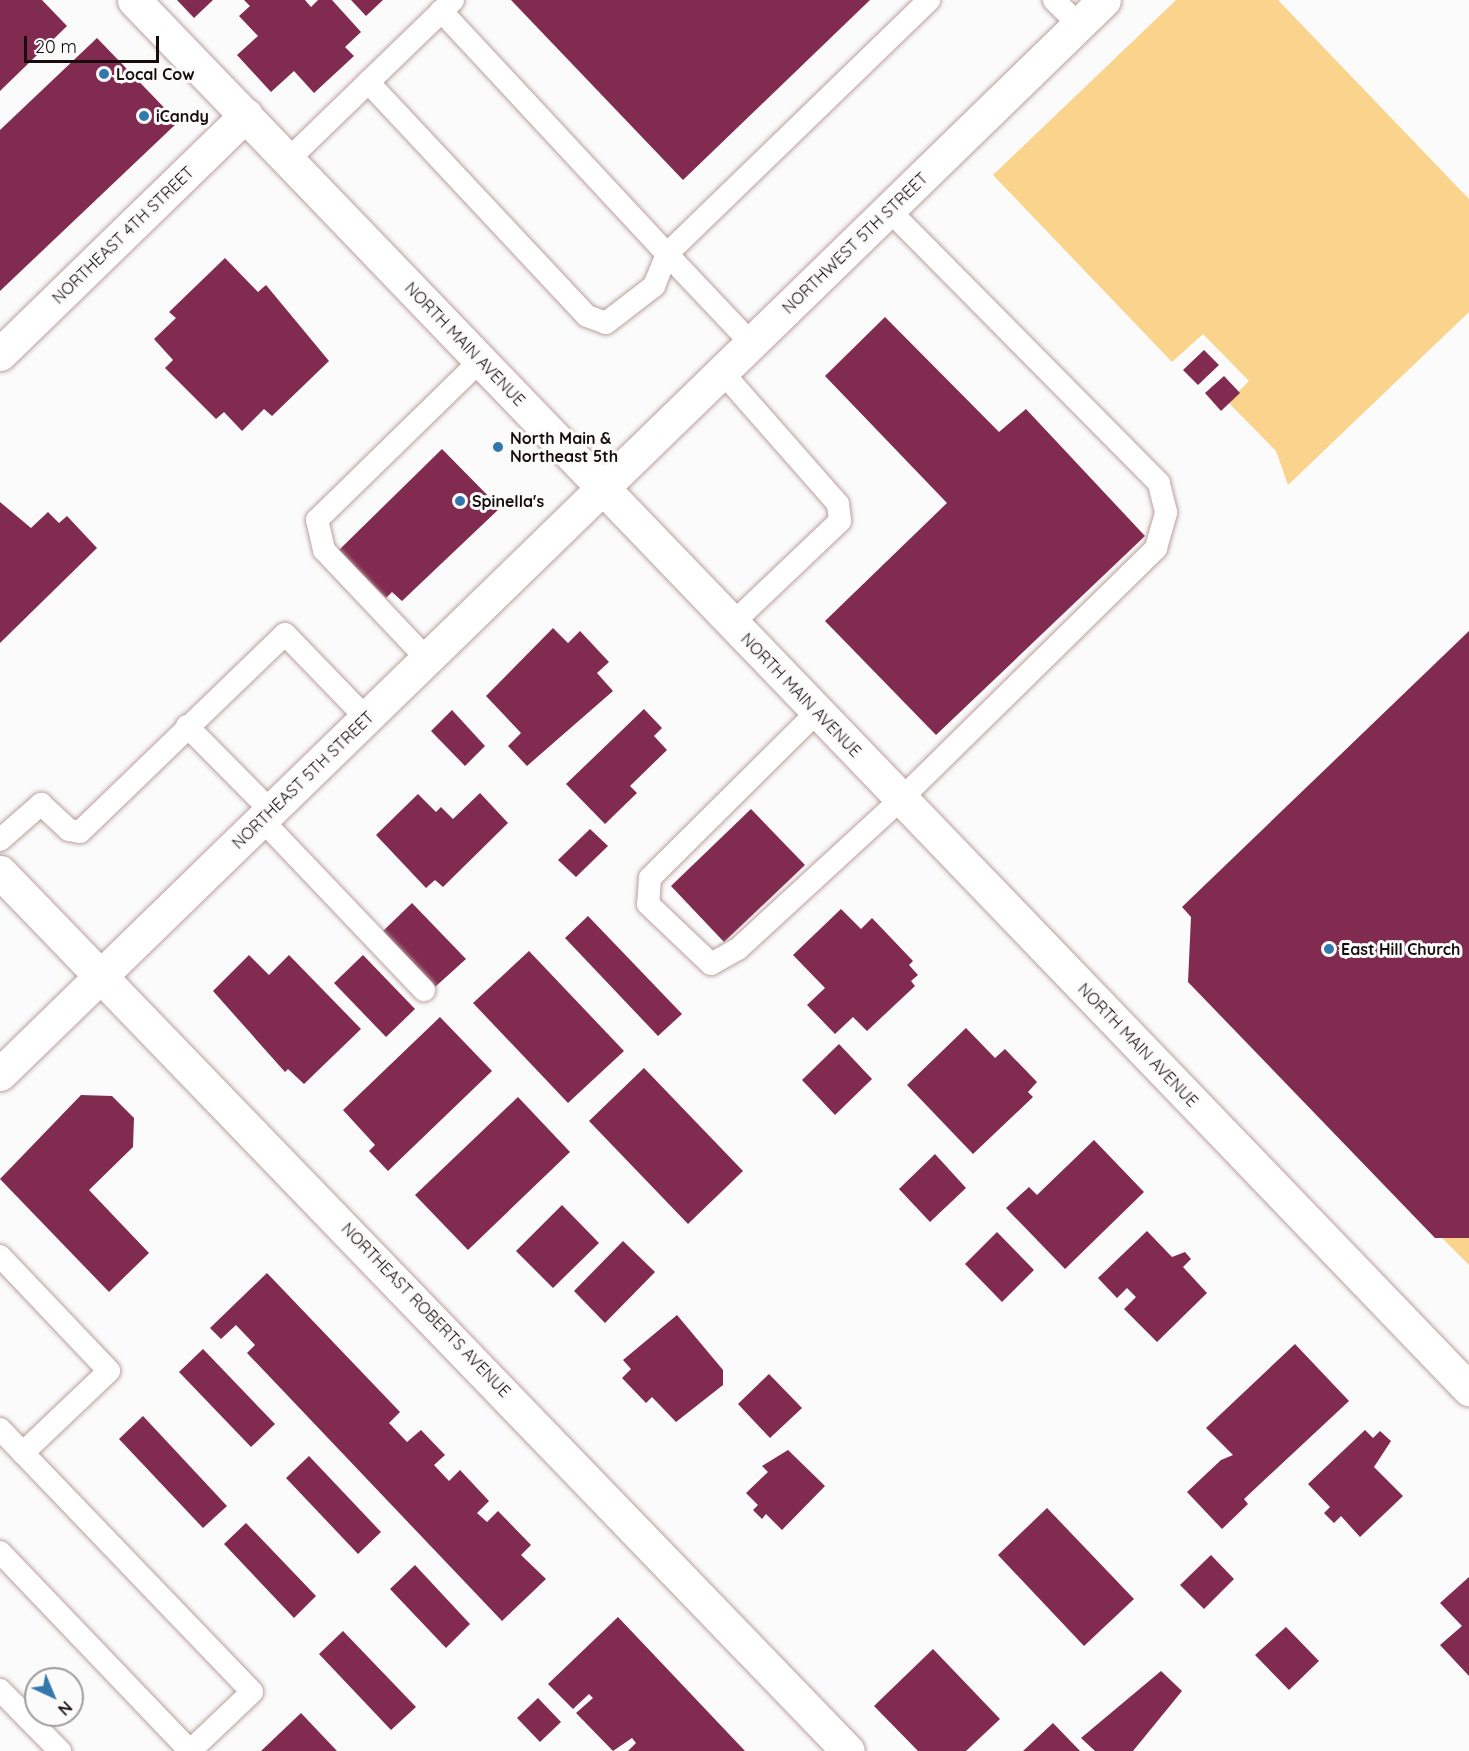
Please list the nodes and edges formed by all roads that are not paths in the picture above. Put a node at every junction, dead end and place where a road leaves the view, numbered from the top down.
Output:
1 (134, 0) edge
2 (929, 0) edge
3 (1054, 0) edge
4 (1104, 0) edge
5 (447, 6) edge
6 (1079, 25) junction
7 (368, 82) junction
8 (246, 115) junction
9 (287, 161) junction
10 (889, 210) junction
11 (667, 254) junction
12 (752, 344) junction
13 (0, 354) edge
14 (482, 359) junction
15 (723, 373) junction
16 (607, 486) junction
17 (732, 624) junction
18 (427, 659) junction
19 (817, 712) junction
20 (367, 719) junction
21 (187, 726) junction
22 (901, 799) junction
23 (267, 815) junction
24 (0, 840) edge
25 (0, 872) edge
26 (102, 975) junction
27 (424, 990) dead end
28 (5, 1060) edge
29 (0, 1256) edge
30 (1469, 1389) edge
31 (0, 1429) edge
32 (23, 1454) junction
33 (0, 1552) edge
34 (0, 1690) edge
35 (60, 1751) edge
36 (190, 1751) edge
37 (848, 1751) edge

1 - 8 street, NORTH MAIN AVENUE
2 - 11 lane
3 - 6 lane
4 - 6 street, NORTHWEST 5TH STREET
5 - 7 lane
5 - 11 lane
6 - 10 street, NORTHWEST 5TH STREET
7 - 9 lane
7 - 11 lane
8 - 9 street, NORTH MAIN AVENUE
8 - 13 street, NORTHEAST 4TH STREET
9 - 14 street, NORTH MAIN AVENUE
10 - 12 street, NORTHWEST 5TH STREET
10 - 22 lane
11 - 12 lane
12 - 15 street, NORTHWEST 5TH STREET
14 - 16 street, NORTH MAIN AVENUE
14 - 18 lane
15 - 16 street, NORTHWEST 5TH STREET
15 - 17 lane
16 - 17 street, NORTH MAIN AVENUE
16 - 18 street, NORTHEAST 5TH STREET
17 - 19 street, NORTH MAIN AVENUE
18 - 20 street, NORTHEAST 5TH STREET
19 - 22 street, NORTH MAIN AVENUE
19 - 22 lane
20 - 21 lane
20 - 23 street, NORTHEAST 5TH STREET
21 - 23 lane
21 - 24 lane
22 - 30 street, NORTH MAIN AVENUE
23 - 26 street, NORTHEAST 5TH STREET
23 - 27 lane
25 - 26 street, NORTHEAST ROBERTS AVENUE
26 - 28 street, NORTHEAST 5TH STREET
26 - 37 street, NORTHEAST ROBERTS AVENUE
29 - 32 lane
31 - 32 lane
32 - 36 lane
33 - 36 lane
34 - 35 lane

